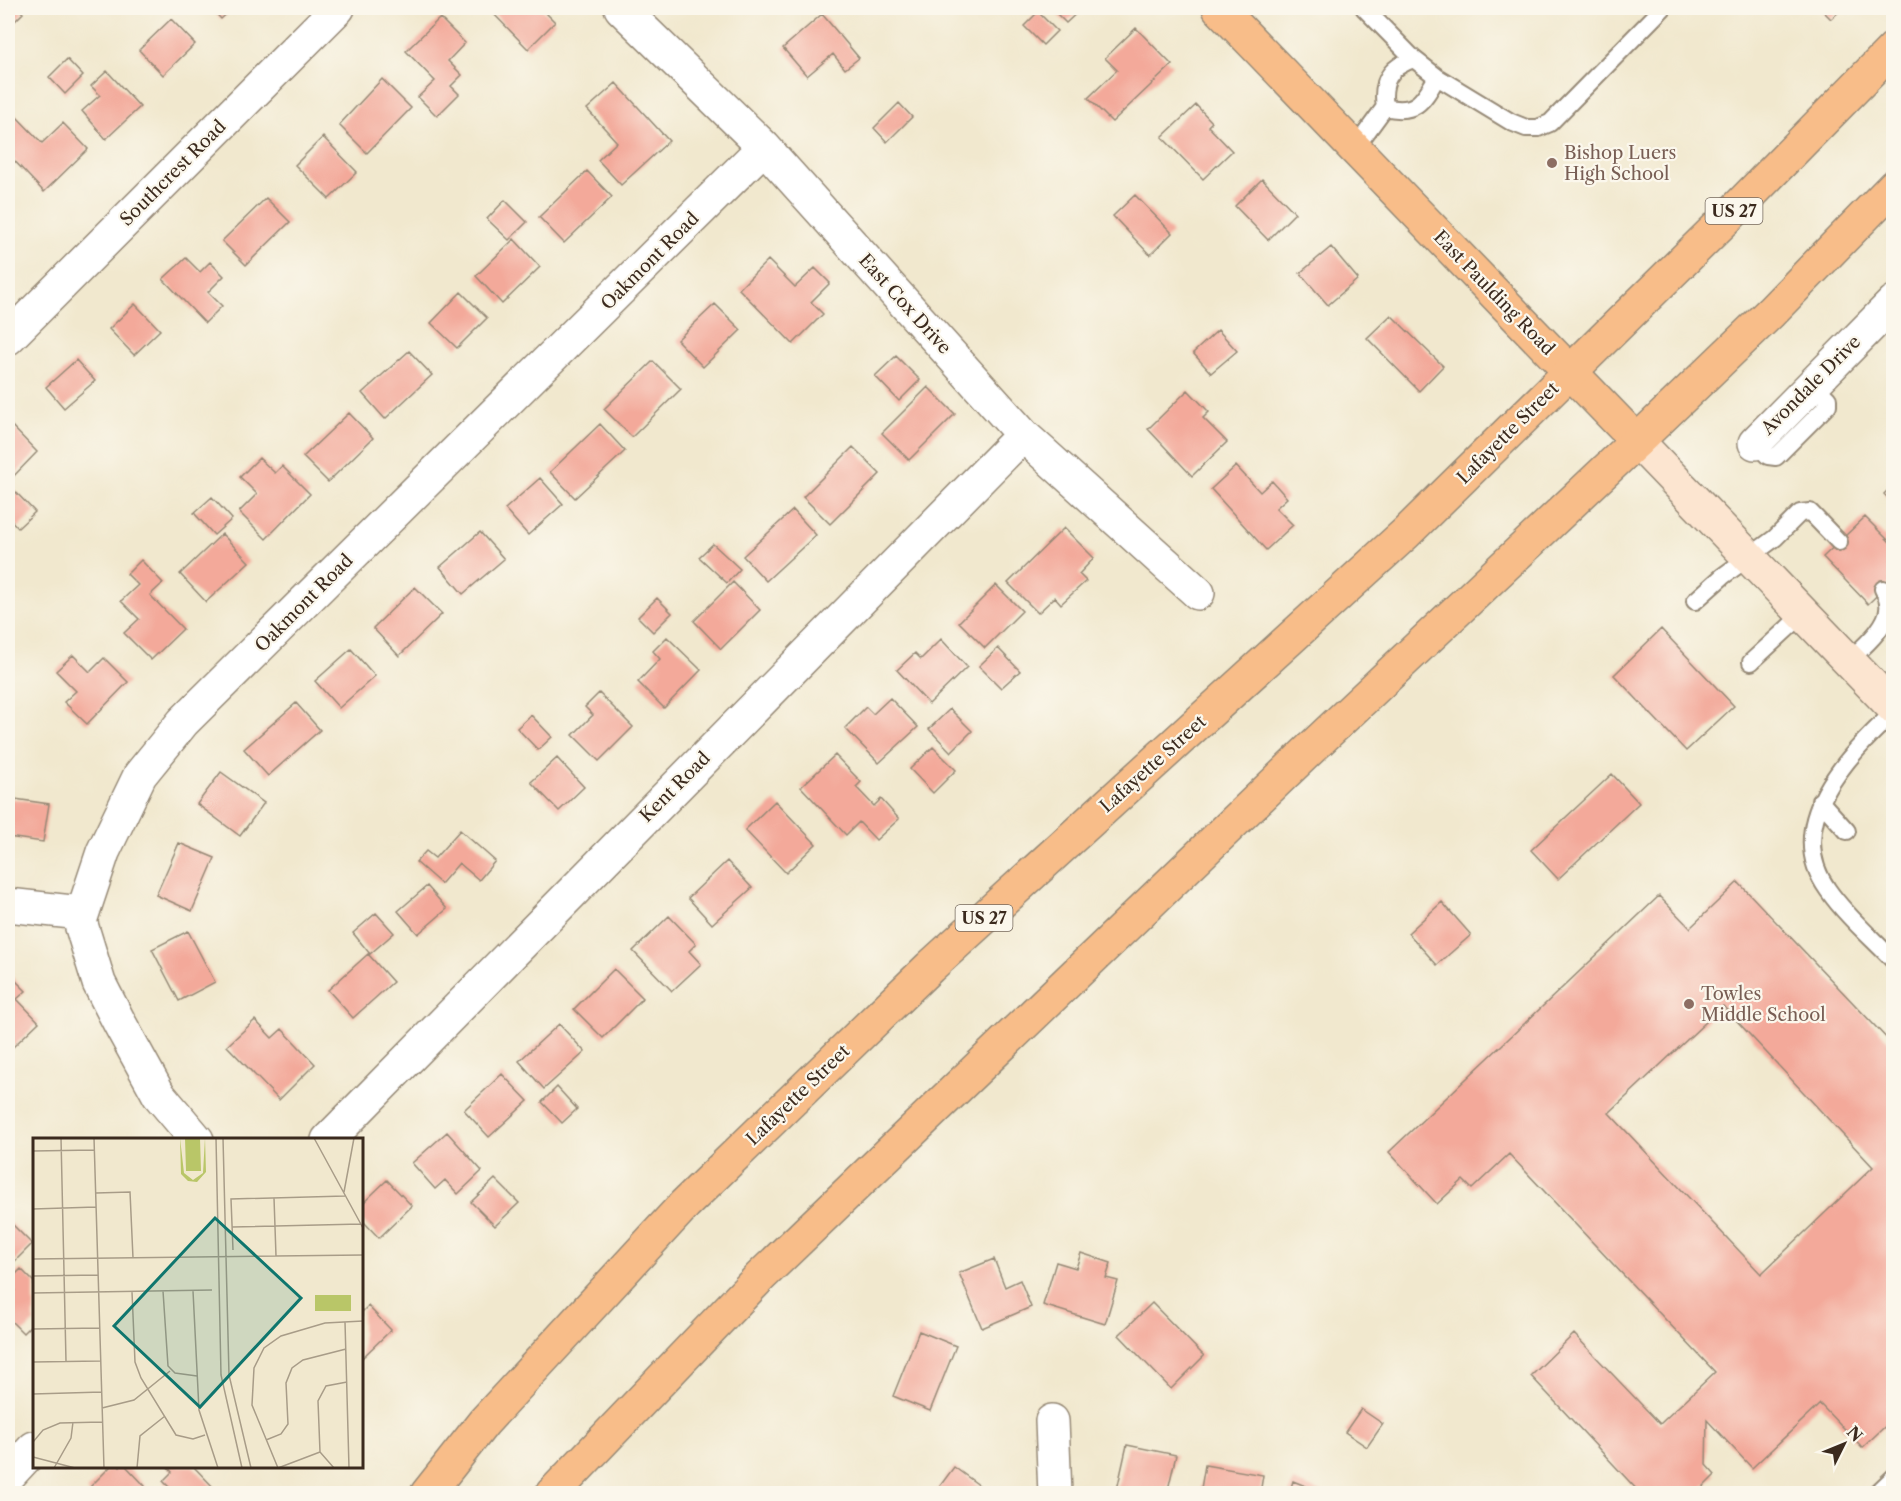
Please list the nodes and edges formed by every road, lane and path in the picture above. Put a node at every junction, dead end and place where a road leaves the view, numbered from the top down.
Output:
1 (338, 8) edge
2 (621, 8) edge
3 (1219, 8) edge
4 (1364, 8) edge
5 (1663, 8) edge
6 (1893, 48) edge
7 (1414, 58) junction
8 (1437, 77) junction
9 (1385, 107) junction
10 (764, 147) junction
11 (1355, 148) junction
12 (1893, 186) edge
13 (1893, 302) edge
14 (8, 338) edge
15 (1570, 370) junction
16 (1023, 435) junction
17 (1637, 441) junction
18 (1755, 443) dead end
19 (1839, 542) dead end
20 (1749, 556) junction
21 (1883, 589) dead end
22 (1198, 593) dead end
23 (1695, 602) dead end
24 (1803, 614) junction
25 (1848, 661) junction
26 (1751, 662) dead end
27 (1893, 710) edge
28 (1820, 801) junction
29 (1847, 831) dead end
30 (8, 905) edge
31 (81, 913) junction
32 (1893, 961) edge
33 (195, 1138) edge
34 (330, 1138) edge
35 (1052, 1421) dead end
36 (33, 1449) edge
37 (8, 1476) edge
38 (1893, 1476) edge
39 (427, 1494) edge
40 (552, 1494) edge
41 (1055, 1494) edge
42 (1876, 1494) edge

1 - 14 street, Southcrest Road
2 - 10 street, East Cox Drive
3 - 11 main road, East Paulding Road
4 - 7 lane
5 - 8 lane
6 - 15 main road, Lafayette Street / US 27
7 - 8 lane
7 - 9 lane
8 - 9 lane
9 - 11 lane
10 - 16 street, East Cox Drive
10 - 31 street, Oakmont Road
11 - 15 main road, East Paulding Road
12 - 17 main road
13 - 18 street, Avondale Drive
15 - 17 main road, East Paulding Road
15 - 39 main road, Lafayette Street / US 27
16 - 22 street, East Cox Drive
16 - 34 street, Kent Road
17 - 20 main road, East Paulding Road
17 - 40 main road
19 - 20 lane
20 - 23 lane
20 - 24 main road, East Paulding Road
21 - 25 lane
24 - 25 main road, East Paulding Road
24 - 26 lane
25 - 27 main road, East Paulding Road
27 - 28 lane
28 - 29 lane
28 - 32 lane
30 - 31 street
31 - 33 street
35 - 41 street
36 - 37 street
38 - 42 lane

